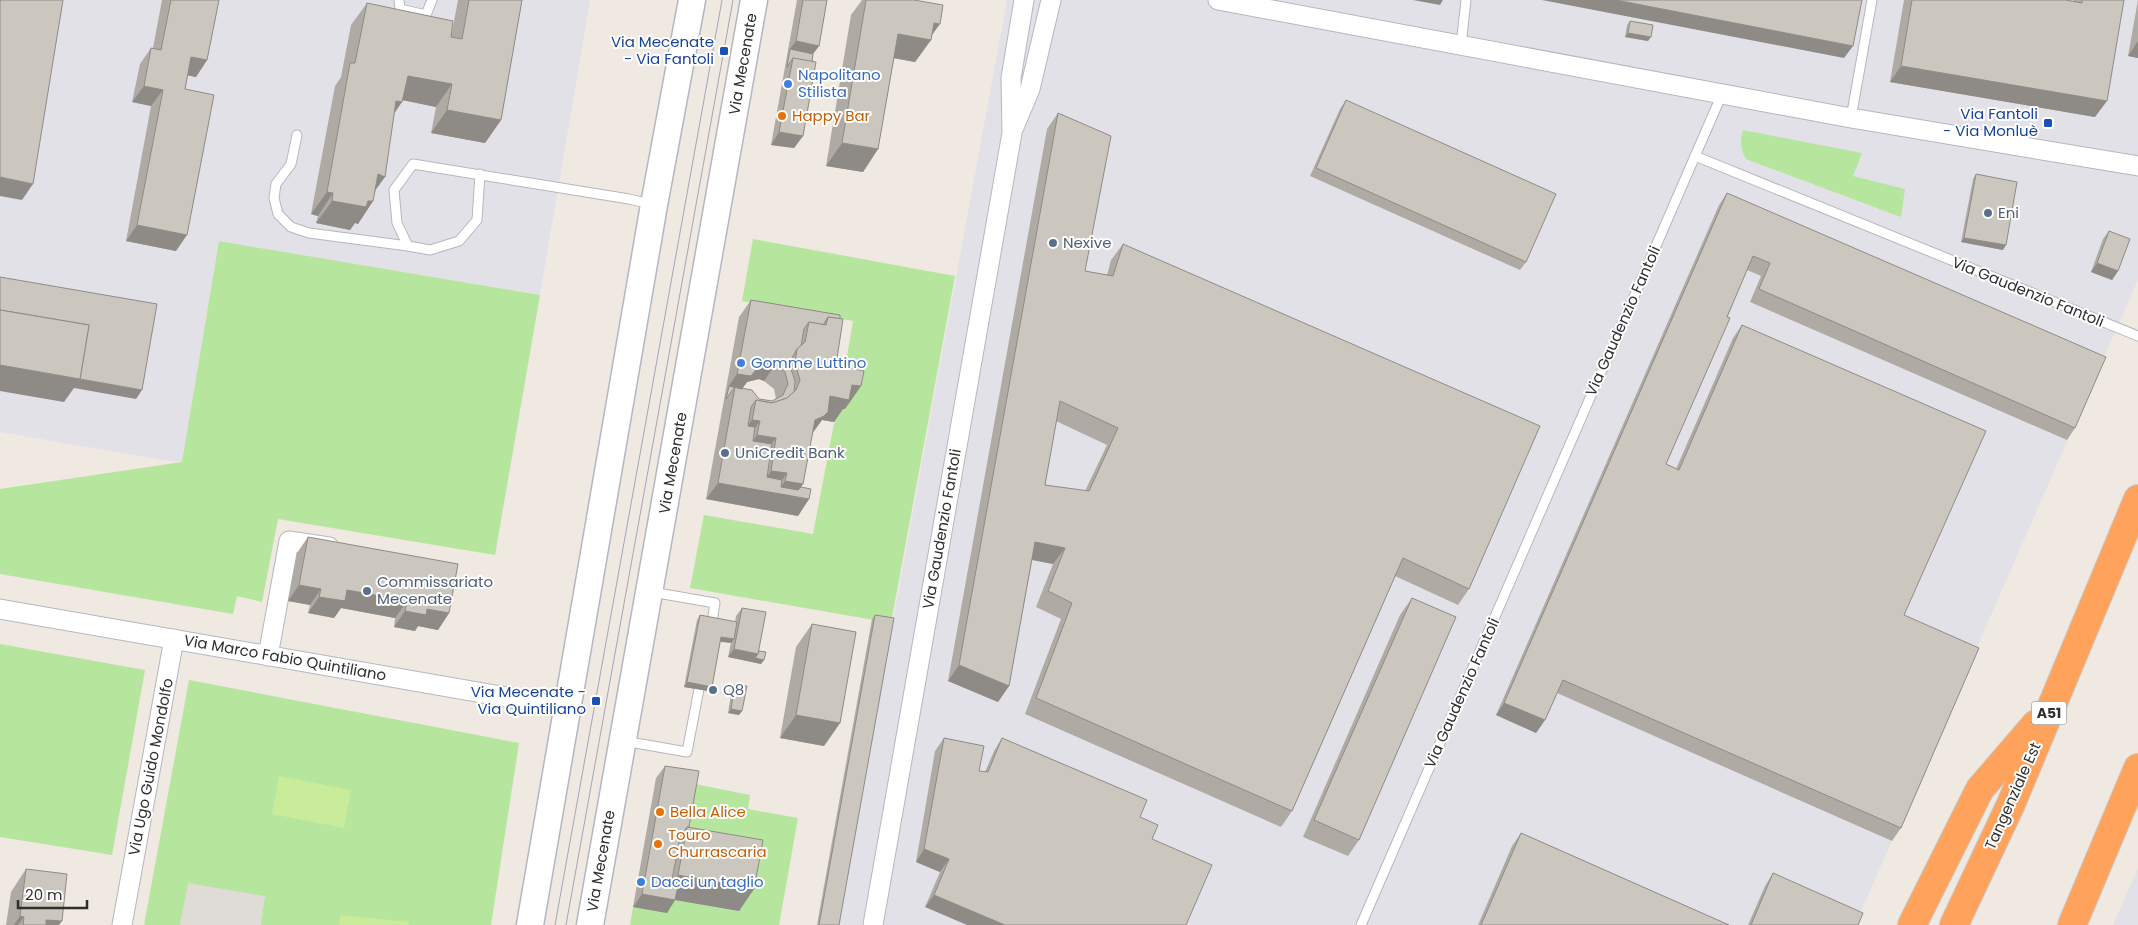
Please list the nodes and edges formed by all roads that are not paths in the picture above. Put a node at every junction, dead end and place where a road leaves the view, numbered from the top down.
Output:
1 (399, 0) edge
2 (432, 0) edge
3 (692, 0) edge
4 (754, 0) edge
5 (1024, 0) edge
6 (1051, 0) edge
7 (1218, 0) edge
8 (1466, 0) edge
9 (1872, 0) edge
10 (1461, 45) junction
11 (1722, 94) junction
12 (1850, 118) junction
13 (1012, 133) junction
14 (297, 136) dead end
15 (1696, 156) junction
16 (2138, 166) edge
17 (480, 174) junction
18 (654, 205) junction
19 (408, 246) junction
20 (2138, 336) edge
21 (2138, 499) edge
22 (348, 550) edge
23 (650, 592) junction
24 (0, 610) edge
25 (712, 622) edge
26 (174, 639) junction
27 (268, 656) junction
28 (699, 689) edge
29 (2052, 706) junction
30 (569, 708) junction
31 (623, 741) junction
32 (2138, 768) edge
33 (122, 925) edge
34 (530, 925) edge
35 (590, 925) edge
36 (873, 925) edge
37 (1361, 925) edge
38 (1912, 925) edge
39 (1954, 925) edge
40 (2072, 925) edge

1 - 2 lane
3 - 18 main road
4 - 23 main road, Via Mecenate
5 - 13 street, Via Gaudenzio Fantoli
6 - 13 street, Via Gaudenzio Fantoli
7 - 10 street
8 - 10 lane
9 - 12 lane
10 - 11 street
11 - 12 street
11 - 15 lane
12 - 16 street
13 - 36 street, Via Gaudenzio Fantoli
14 - 19 lane
15 - 20 lane, Via Gaudenzio Fantoli
15 - 37 lane, Via Gaudenzio Fantoli
17 - 18 lane
17 - 19 lane
17 - 19 lane
18 - 30 main road
21 - 29 highway, Tangenziale Est / A51
22 - 27 street
23 - 25 lane
23 - 31 main road, Via Mecenate
24 - 26 street, Via Marco Fabio Quintiliano
26 - 27 street, Via Marco Fabio Quintiliano
26 - 33 street, Via Ugo Guido Mondolfo
27 - 30 street, Via Marco Fabio Quintiliano
28 - 31 lane
29 - 38 highway
29 - 39 highway, Tangenziale Est / A51
30 - 34 main road
31 - 35 main road, Via Mecenate
32 - 40 highway

